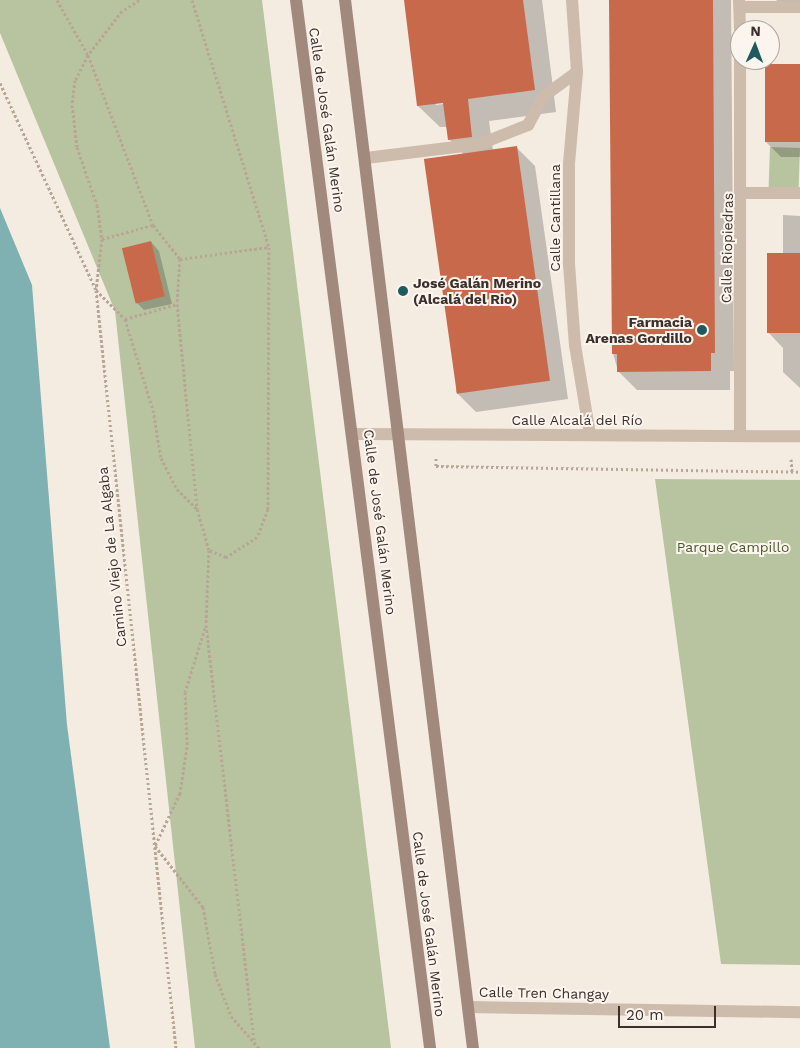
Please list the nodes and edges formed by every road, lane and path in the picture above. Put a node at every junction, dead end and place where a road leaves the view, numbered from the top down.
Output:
1 (58, 0) edge
2 (139, 0) edge
3 (192, 0) edge
4 (296, 0) edge
5 (345, 0) edge
6 (572, 0) edge
7 (739, 3) edge
8 (800, 7) edge
9 (740, 20) edge
10 (88, 54) junction
11 (740, 70) edge
12 (577, 72) junction
13 (0, 83) edge
14 (366, 158) junction
15 (743, 193) junction
16 (800, 193) edge
17 (153, 225) junction
18 (102, 239) junction
19 (269, 247) junction
20 (180, 259) junction
21 (96, 290) junction
22 (177, 304) junction
23 (125, 319) junction
24 (354, 434) junction
25 (399, 435) junction
26 (435, 435) junction
27 (590, 435) junction
28 (740, 436) junction
29 (800, 436) edge
30 (800, 472) edge
31 (197, 509) junction
32 (208, 550) junction
33 (206, 625) junction
34 (154, 846) junction
35 (468, 1007) junction
36 (800, 1012) edge
37 (254, 1043) junction
38 (176, 1048) edge
39 (254, 1048) edge
40 (259, 1048) edge
41 (430, 1048) edge
42 (473, 1048) edge

1 - 10 path
2 - 10 path
3 - 19 path
4 - 24 main road, Calle de José Galán Merino
5 - 14 main road, Calle de José Galán Merino
6 - 12 street, Calle Cantillana
7 - 8 street
7 - 9 street
10 - 17 path
10 - 18 path
11 - 15 street, Calle Riopiedras
12 - 14 street
12 - 27 street, Calle Cantillana
13 - 21 path, Camino Viejo de La Algaba
14 - 25 main road, Calle de José Galán Merino
15 - 16 street
15 - 28 street, Calle Riopiedras
17 - 18 path
17 - 20 path
18 - 21 path
19 - 20 path
19 - 32 path
20 - 22 path
21 - 23 path
21 - 34 path, Camino Viejo de La Algaba
22 - 23 path
22 - 31 path
23 - 31 path
24 - 25 street, Calle Alcalá del Río
24 - 41 main road, Calle de José Galán Merino
25 - 26 street, Calle Alcalá del Río
25 - 35 main road, Calle de José Galán Merino
26 - 27 street, Calle Alcalá del Río
26 - 30 path
27 - 28 street, Calle Alcalá del Río
28 - 29 street, Calle Alcalá del Río
31 - 32 path
32 - 33 path
33 - 34 path
33 - 37 path
34 - 37 path
34 - 38 path, Camino Viejo de La Algaba
35 - 36 street, Calle Tren Changay
35 - 42 main road, Calle de José Galán Merino
37 - 39 path
37 - 40 path

